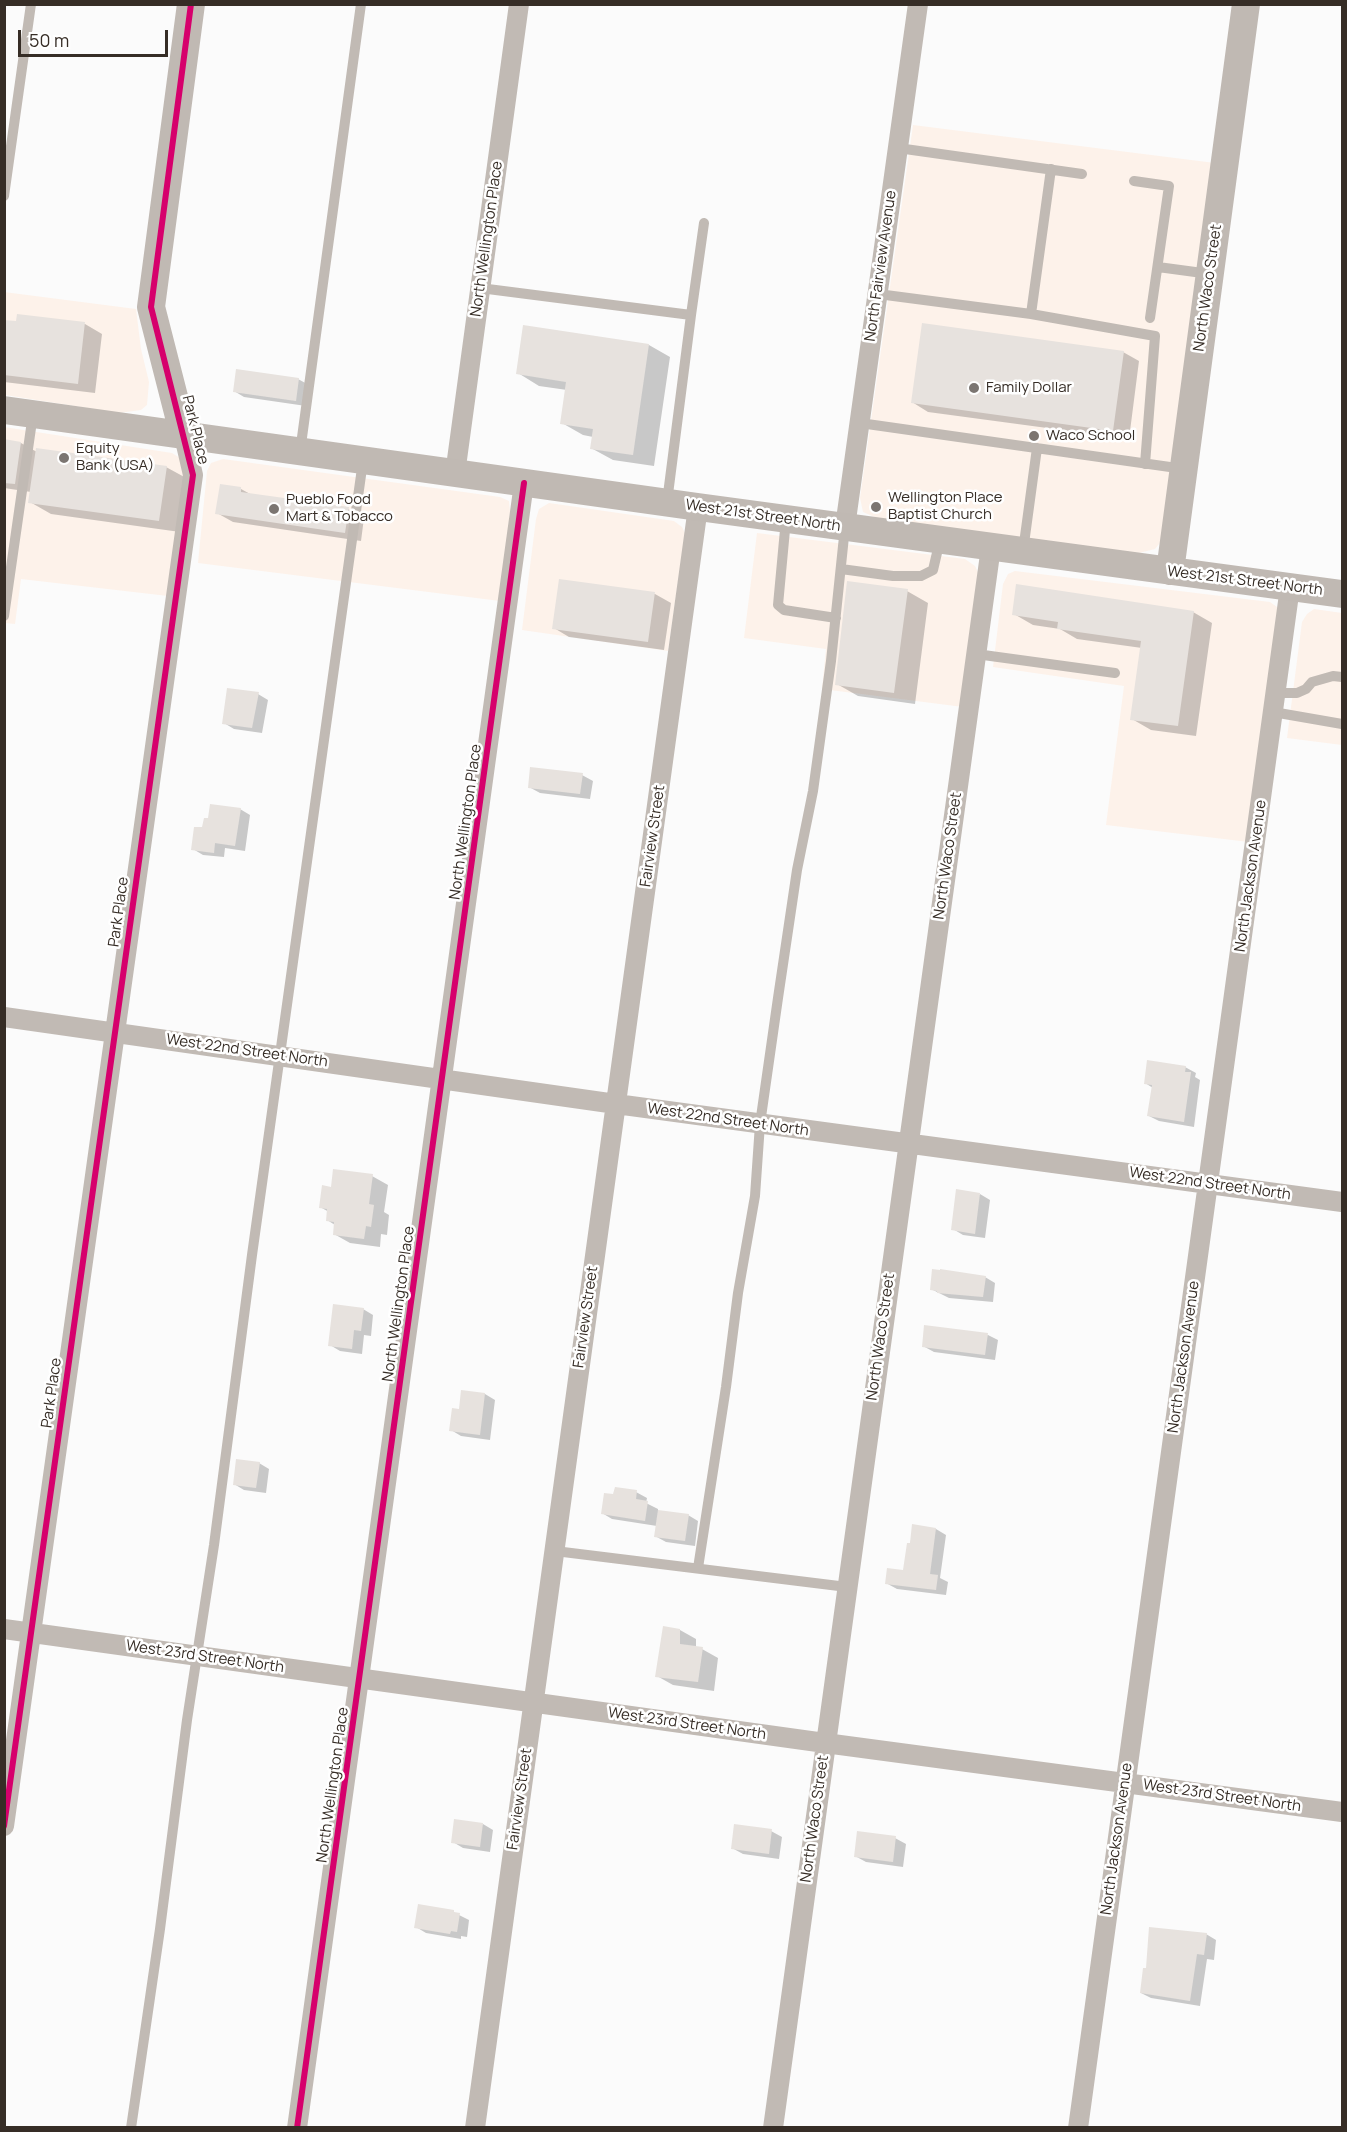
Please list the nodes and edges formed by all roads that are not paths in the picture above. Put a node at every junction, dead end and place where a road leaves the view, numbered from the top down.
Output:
1 (31, 4) edge
2 (191, 4) edge
3 (361, 4) edge
4 (519, 4) edge
5 (918, 4) edge
6 (1246, 4) edge
7 (898, 148) junction
8 (1052, 169) junction
9 (1082, 174) dead end
10 (1134, 181) dead end
11 (4, 196) edge
12 (704, 223) dead end
13 (1158, 267) junction
14 (1210, 274) junction
15 (480, 288) junction
16 (878, 294) junction
17 (1031, 314) junction
18 (691, 315) junction
19 (1150, 318) dead end
20 (4, 410) edge
21 (33, 414) junction
22 (860, 423) junction
23 (184, 436) junction
24 (1037, 448) junction
25 (300, 452) junction
26 (363, 461) junction
27 (1145, 464) junction
28 (1184, 470) junction
29 (455, 474) junction
30 (524, 483) junction
31 (667, 503) junction
32 (698, 507) junction
33 (786, 519) junction
34 (845, 527) junction
35 (940, 540) junction
36 (991, 547) junction
37 (1023, 552) junction
38 (840, 569) junction
39 (1170, 571) junction
40 (1290, 587) junction
41 (1342, 592) edge
42 (4, 616) edge
43 (836, 618) junction
44 (976, 654) junction
45 (1115, 673) dead end
46 (1342, 677) edge
47 (1274, 703) junction
48 (1342, 724) edge
49 (4, 1017) edge
50 (114, 1032) junction
51 (280, 1056) junction
52 (442, 1079) junction
53 (616, 1104) junction
54 (760, 1124) junction
55 (908, 1144) junction
56 (1208, 1184) junction
57 (1342, 1202) edge
58 (555, 1551) junction
59 (698, 1568) junction
60 (847, 1587) junction
61 (4, 1629) edge
62 (31, 1633) junction
63 (197, 1656) junction
64 (360, 1679) junction
65 (534, 1703) junction
66 (825, 1743) junction
67 (1125, 1783) junction
68 (1342, 1812) edge
69 (4, 1826) edge
70 (131, 2127) edge
71 (297, 2127) edge
72 (475, 2127) edge
73 (773, 2127) edge
74 (1077, 2127) edge

1 - 11 lane
2 - 23 main road, Park Place
3 - 25 lane
4 - 15 street, North Wellington Place
5 - 7 street, North Fairview Avenue
6 - 14 main road, North Waco Street
7 - 8 lane
7 - 16 street, North Fairview Avenue
8 - 9 lane
8 - 17 lane
10 - 13 lane
12 - 18 lane
13 - 14 lane
13 - 19 lane
14 - 28 main road, North Waco Street
15 - 18 lane
15 - 29 street, North Wellington Place
16 - 17 lane
16 - 22 street, North Fairview Avenue
17 - 27 lane
18 - 31 lane
20 - 21 main road, West 21st Street North
21 - 23 main road, West 21st Street North
21 - 42 lane
22 - 24 lane
22 - 34 street, North Fairview Avenue
23 - 25 main road, West 21st Street North
23 - 50 street, Park Place
24 - 27 lane
24 - 37 lane
25 - 26 main road, West 21st Street North
26 - 29 main road, West 21st Street North
26 - 51 lane
27 - 28 lane
28 - 39 main road, North Waco Street
29 - 30 main road, West 21st Street North
30 - 31 main road, West 21st Street North
30 - 52 street, North Wellington Place
31 - 32 main road, West 21st Street North
32 - 33 main road, West 21st Street North
32 - 53 street, Fairview Street
33 - 34 main road, West 21st Street North
33 - 43 lane
34 - 35 main road, West 21st Street North
34 - 38 lane
35 - 36 main road, West 21st Street North
35 - 38 lane
36 - 37 main road, West 21st Street North
36 - 44 street, North Waco Street
37 - 39 main road, West 21st Street North
38 - 43 lane
39 - 40 main road, West 21st Street North
40 - 41 main road, West 21st Street North
40 - 47 street, North Jackson Avenue
43 - 54 lane
44 - 45 lane
44 - 55 street, North Waco Street
46 - 47 lane
47 - 48 lane
47 - 56 street, North Jackson Avenue
49 - 50 street, West 22nd Street North
50 - 51 street, West 22nd Street North
50 - 62 street, Park Place
51 - 52 street, West 22nd Street North
51 - 63 lane
52 - 53 street, West 22nd Street North
52 - 64 street, North Wellington Place
53 - 54 street, West 22nd Street North
53 - 58 street, Fairview Street
54 - 55 street, West 22nd Street North
54 - 59 lane
55 - 56 street, West 22nd Street North
55 - 60 street, North Waco Street
56 - 57 street, West 22nd Street North
56 - 67 street, North Jackson Avenue
58 - 59 lane
58 - 65 street, Fairview Street
59 - 60 lane
60 - 66 street, North Waco Street
61 - 62 street, West 23rd Street North
62 - 63 street, West 23rd Street North
62 - 69 street, Park Place
63 - 64 street, West 23rd Street North
63 - 70 lane
64 - 65 street, West 23rd Street North
64 - 71 street, North Wellington Place
65 - 66 street, West 23rd Street North
65 - 72 street, Fairview Street
66 - 67 street, West 23rd Street North
66 - 73 street, North Waco Street
67 - 68 street, West 23rd Street North
67 - 74 street, North Jackson Avenue

